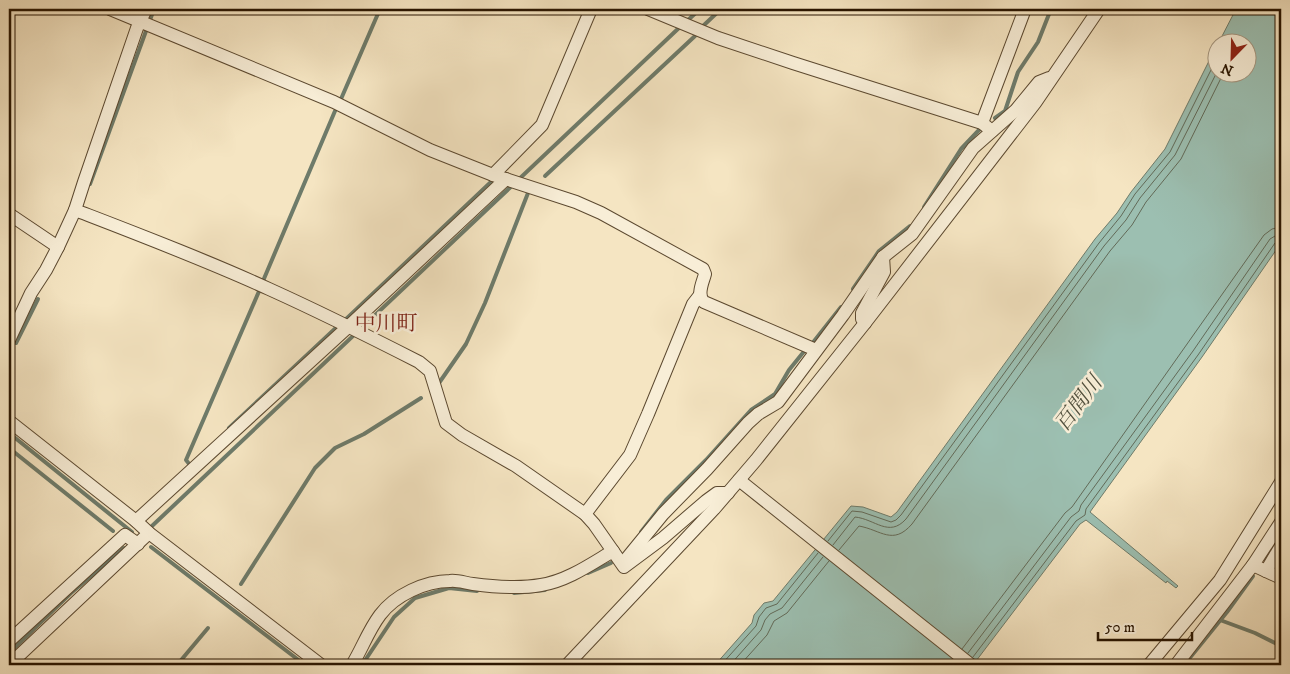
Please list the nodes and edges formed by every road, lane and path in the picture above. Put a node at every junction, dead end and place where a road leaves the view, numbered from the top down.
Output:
1 (110, 9) edge
2 (146, 9) edge
3 (592, 9) edge
4 (648, 9) edge
5 (1025, 9) edge
6 (1099, 9) edge
7 (140, 21) junction
8 (1054, 75) junction
9 (987, 127) junction
10 (493, 175) junction
11 (514, 182) junction
12 (75, 210) junction
13 (9, 214) edge
14 (58, 247) junction
15 (883, 257) junction
16 (700, 295) junction
17 (866, 323) junction
18 (347, 325) junction
19 (9, 340) edge
20 (811, 348) junction
21 (9, 421) edge
22 (739, 480) junction
23 (1281, 482) edge
24 (728, 493) junction
25 (585, 514) junction
26 (136, 521) junction
27 (1281, 522) edge
28 (149, 533) junction
29 (138, 544) junction
30 (1281, 546) edge
31 (613, 551) junction
32 (622, 565) junction
33 (1253, 565) junction
34 (1266, 571) junction
35 (1281, 578) edge
36 (9, 641) edge
37 (9, 665) edge
38 (320, 665) edge
39 (352, 665) edge
40 (567, 665) edge
41 (972, 665) edge
42 (1149, 665) edge
43 (1176, 665) edge

1 - 7 street
2 - 7 street
3 - 10 street
4 - 9 street
5 - 9 street
6 - 8 street
7 - 10 street
7 - 12 street
8 - 9 street
8 - 17 street
9 - 15 street
10 - 11 street
11 - 16 street
11 - 18 street
12 - 14 street
12 - 18 street
13 - 14 street
14 - 19 street
15 - 17 street
15 - 20 street
16 - 20 street
16 - 25 street
17 - 22 street
18 - 25 street
18 - 26 street
20 - 32 street
21 - 26 street
22 - 24 street
22 - 41 street
23 - 42 street
24 - 32 street
24 - 40 street
25 - 31 street
26 - 28 street
27 - 33 street
28 - 29 street
28 - 38 street
29 - 36 street
29 - 37 street
30 - 34 street
31 - 32 street
31 - 39 street
33 - 34 street
33 - 43 street
34 - 35 street

